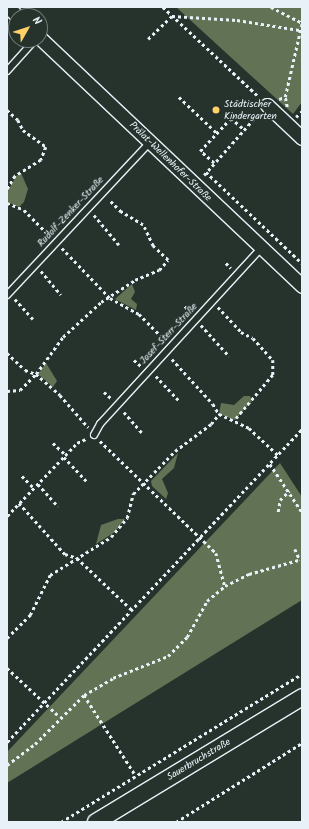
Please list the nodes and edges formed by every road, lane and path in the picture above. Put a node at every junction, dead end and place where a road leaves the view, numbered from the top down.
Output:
1 (163, 7) edge
2 (270, 7) edge
3 (172, 16) junction
4 (302, 23) edge
5 (299, 30) junction
6 (148, 39) dead end
7 (48, 46) edge
8 (28, 48) edge
9 (7, 70) edge
10 (179, 97) dead end
11 (285, 98) junction
12 (267, 105) junction
13 (7, 110) edge
14 (290, 110) dead end
15 (302, 111) edge
16 (292, 114) dead end
17 (296, 118) junction
18 (299, 120) dead end
19 (245, 130) junction
20 (217, 133) junction
21 (302, 138) edge
22 (150, 142) junction
23 (214, 163) junction
24 (206, 172) junction
25 (194, 186) junction
26 (7, 190) edge
27 (102, 193) junction
28 (7, 203) edge
29 (88, 208) junction
30 (56, 242) junction
31 (119, 245) dead end
32 (261, 248) junction
33 (302, 263) edge
34 (35, 265) junction
35 (302, 286) edge
36 (8, 294) edge
37 (61, 295) dead end
38 (110, 298) junction
39 (213, 302) junction
40 (185, 306) dead end
41 (33, 318) dead end
42 (196, 320) junction
43 (172, 347) junction
44 (7, 353) edge
45 (166, 353) junction
46 (229, 356) dead end
47 (150, 370) junction
48 (36, 374) junction
49 (7, 391) edge
50 (179, 400) dead end
51 (118, 405) junction
52 (219, 414) junction
53 (235, 420) junction
54 (302, 429) edge
55 (142, 433) dead end
56 (94, 435) junction
57 (53, 443) dead end
58 (278, 455) junction
59 (65, 456) junction
60 (270, 464) junction
61 (22, 476) dead end
62 (86, 481) dead end
63 (38, 484) junction
64 (145, 484) junction
65 (34, 488) junction
66 (289, 491) junction
67 (19, 503) junction
68 (58, 506) dead end
69 (7, 509) edge
70 (278, 512) dead end
71 (302, 512) edge
72 (10, 513) junction
73 (7, 516) edge
74 (201, 536) junction
75 (295, 549) dead end
76 (77, 558) junction
77 (301, 559) edge
78 (225, 586) junction
79 (132, 610) junction
80 (7, 638) edge
81 (7, 668) edge
82 (302, 674) edge
83 (84, 695) junction
84 (302, 697) edge
85 (44, 703) junction
86 (60, 717) junction
87 (7, 742) edge
88 (302, 743) edge
89 (7, 765) edge
90 (136, 776) junction
91 (61, 822) edge
92 (96, 822) edge
93 (176, 822) edge

1 - 3 path
2 - 4 path
3 - 5 path
3 - 6 path
3 - 12 path
4 - 5 path
5 - 11 path
7 - 22 street, Prälat-Wellenhofer-Straße
8 - 9 lane
10 - 20 path
11 - 12 path
11 - 14 path
12 - 19 path
12 - 21 street
13 - 26 path
15 - 17 path
16 - 17 path
17 - 18 path
19 - 20 path
19 - 23 path
20 - 23 path
22 - 25 street, Prälat-Wellenhofer-Straße
22 - 27 lane, Rudolf-Zenker-Straße
23 - 24 path
24 - 25 path
24 - 33 path
25 - 32 street, Prälat-Wellenhofer-Straße
27 - 29 lane, Rudolf-Zenker-Straße
27 - 38 path
28 - 30 path
29 - 30 lane, Rudolf-Zenker-Straße
29 - 31 path
30 - 34 lane, Rudolf-Zenker-Straße
30 - 38 path
32 - 35 street, Prälat-Wellenhofer-Straße
32 - 39 lane, Josef-Sterr-Straße
34 - 36 lane, Rudolf-Zenker-Straße
34 - 37 path
36 - 41 path
38 - 43 path
38 - 48 path
39 - 42 lane, Josef-Sterr-Straße
39 - 53 path
40 - 42 path
42 - 43 lane, Josef-Sterr-Straße
42 - 46 path
43 - 45 lane, Josef-Sterr-Straße
44 - 48 path
45 - 47 lane, Josef-Sterr-Straße
45 - 52 path
47 - 50 path
47 - 51 lane, Josef-Sterr-Straße
48 - 49 path
48 - 56 path
51 - 55 path
51 - 56 lane, Josef-Sterr-Straße
52 - 53 path
52 - 64 path
53 - 58 path
54 - 58 path
56 - 59 path
56 - 64 path
57 - 59 path
58 - 60 path
59 - 62 path
59 - 63 path
60 - 66 path
60 - 74 path
61 - 65 path
63 - 65 path
63 - 68 path
64 - 74 path
64 - 76 path
65 - 67 path
66 - 70 path
66 - 71 path
67 - 72 path
67 - 76 path
69 - 72 path
72 - 73 path
74 - 78 path
74 - 79 path
75 - 77 path
76 - 79 path
76 - 80 path
77 - 78 path
78 - 83 path
79 - 85 path
81 - 85 path
82 - 90 path
83 - 86 path
83 - 90 path
84 - 92 street, Sauerbruchstraße
85 - 86 path
85 - 87 path
86 - 89 path
88 - 93 path
90 - 91 path

